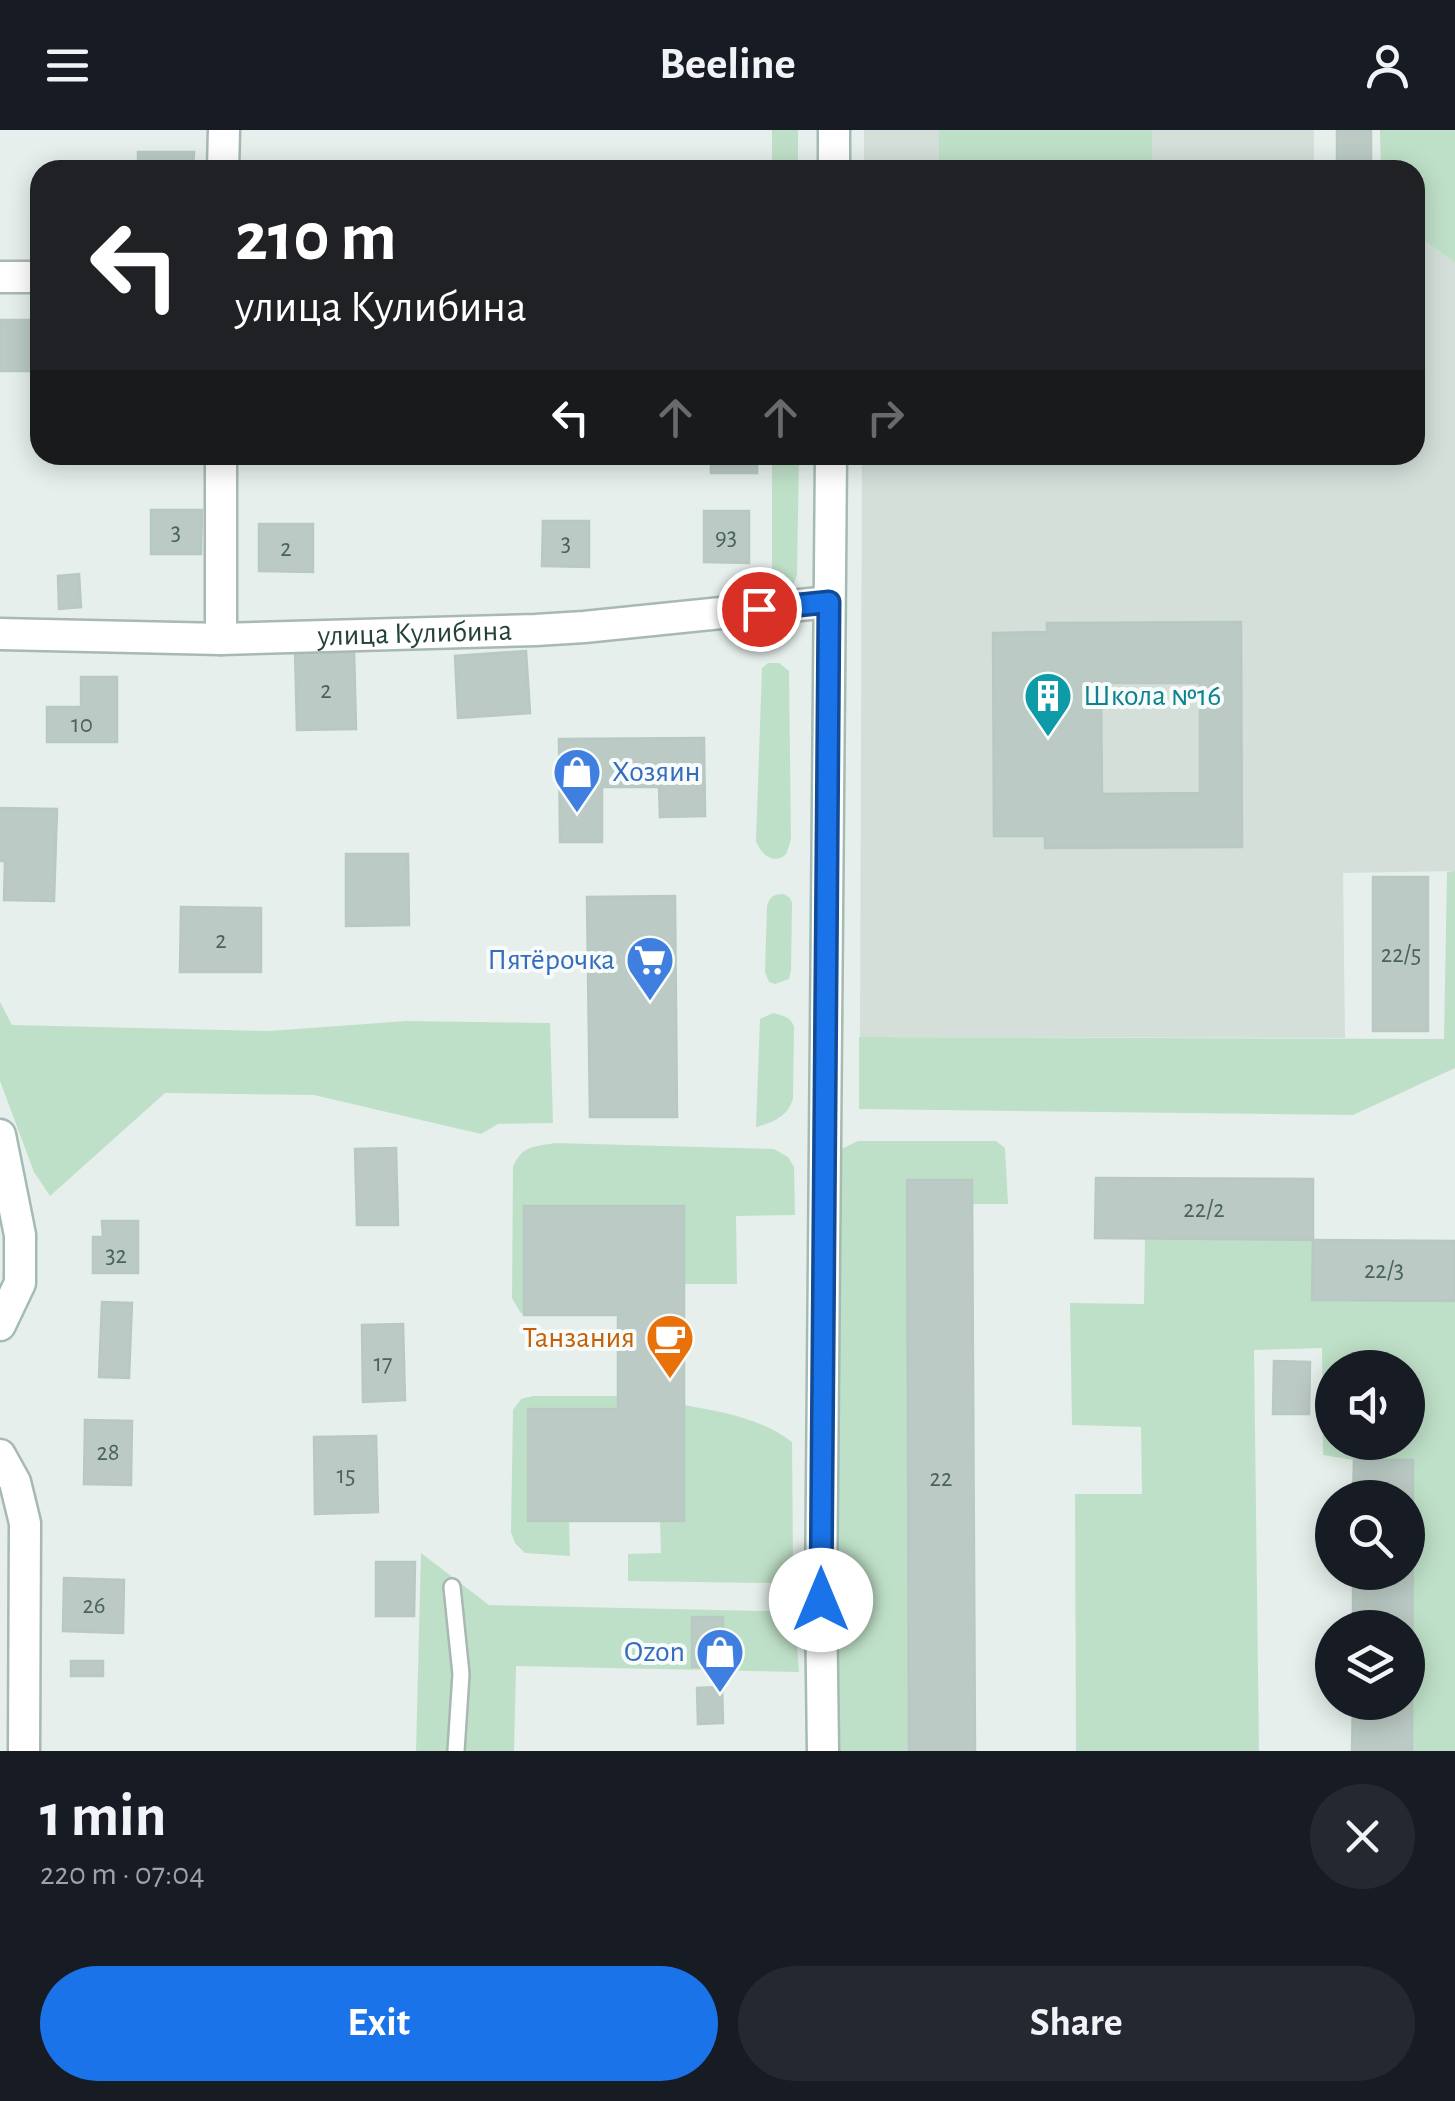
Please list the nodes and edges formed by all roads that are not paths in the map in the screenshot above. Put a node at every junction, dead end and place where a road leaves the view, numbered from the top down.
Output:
1 (224, 130) edge
2 (834, 130) edge
3 (223, 160) edge
4 (834, 160) edge
5 (0, 277) edge
6 (30, 277) edge
7 (221, 465) edge
8 (831, 465) edge
9 (829, 602) junction
10 (0, 634) edge
11 (220, 639) junction
12 (0, 1134) edge
13 (0, 1326) edge
14 (0, 1455) edge
15 (452, 1587) dead end
16 (24, 1751) edge
17 (456, 1751) edge
18 (823, 1751) edge

1 - 3 street
2 - 4 street
5 - 6 street
7 - 11 street
8 - 9 street
9 - 11 street, улица Кулибина
9 - 18 street
10 - 11 street, улица Кулибина
12 - 13 street
14 - 16 street
15 - 17 lane

